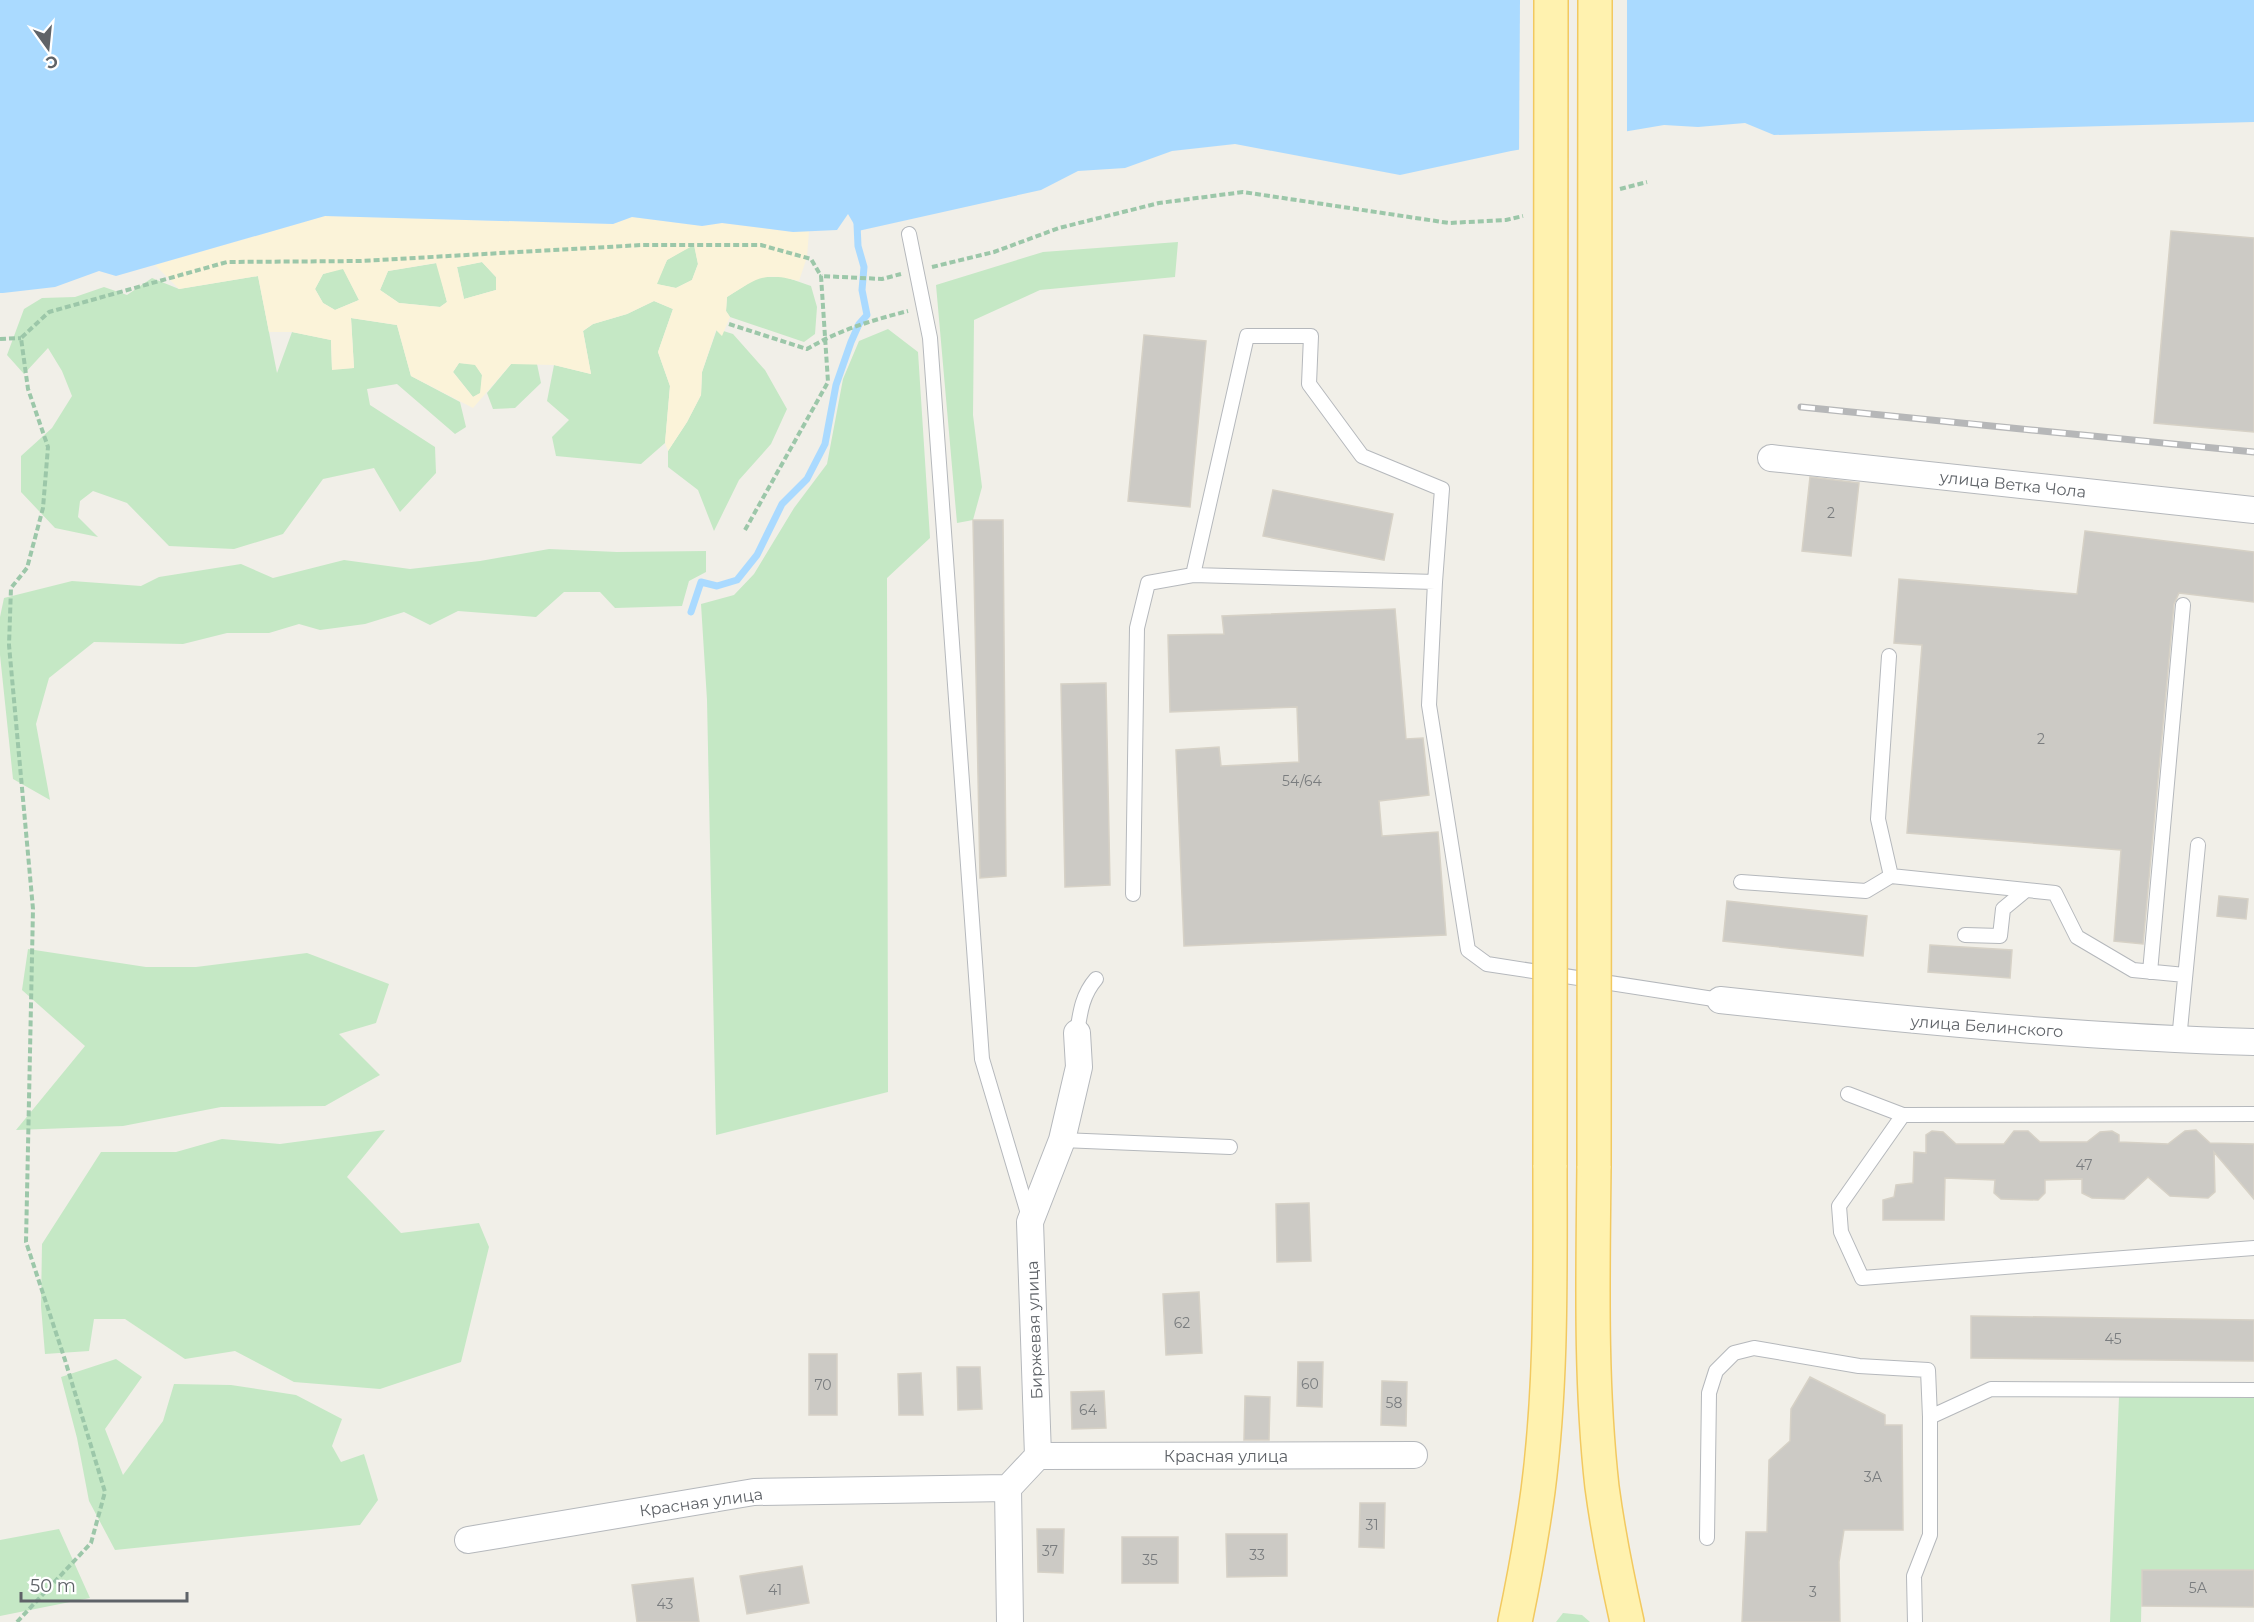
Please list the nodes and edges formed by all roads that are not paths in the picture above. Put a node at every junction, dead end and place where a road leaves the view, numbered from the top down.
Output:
1 (1551, 0) edge
2 (1595, 0) edge
3 (909, 234) dead end
4 (1771, 458) dead end
5 (2254, 510) edge
6 (1193, 575) junction
7 (1435, 582) junction
8 (2183, 605) dead end
9 (1889, 656) dead end
10 (2198, 845) dead end
11 (1891, 876) junction
12 (1741, 882) dead end
13 (2026, 890) junction
14 (1133, 894) dead end
15 (1965, 935) dead end
16 (2150, 972) junction
17 (2185, 975) junction
18 (1096, 979) dead end
19 (1720, 1000) joint
20 (1077, 1033) joint
21 (2179, 1040) junction
22 (2254, 1042) edge
23 (1848, 1094) dead end
24 (2254, 1114) edge
25 (1903, 1115) junction
26 (1062, 1140) junction
27 (1230, 1147) dead end
28 (1030, 1222) junction
29 (2254, 1248) edge
30 (2254, 1390) edge
31 (1930, 1417) junction
32 (1414, 1455) dead end
33 (1038, 1456) junction
34 (1008, 1488) junction
35 (1707, 1538) dead end
36 (468, 1540) dead end
37 (1010, 1622) edge
38 (1515, 1622) edge
39 (1627, 1622) edge
40 (1916, 1622) edge

1 - 38 main road, bridge
2 - 39 main road, bridge
3 - 28 lane
4 - 5 street, улица Ветка Чола
6 - 7 lane
6 - 7 lane
6 - 14 lane
7 - 19 lane
8 - 16 lane
9 - 11 lane
10 - 17 lane
11 - 12 lane
11 - 13 lane
13 - 15 lane
13 - 16 lane
16 - 17 lane
17 - 21 lane
18 - 20 lane
19 - 21 street, улица Белинского
20 - 26 street, Биржевая улица
21 - 22 street, улица Белинского
23 - 25 lane
24 - 25 lane
25 - 29 lane
26 - 27 lane
26 - 28 street, Биржевая улица
28 - 33 street, Биржевая улица
30 - 31 lane
31 - 35 lane
31 - 40 lane
32 - 33 street, Красная улица
33 - 34 street
34 - 36 street, Красная улица
34 - 37 street

